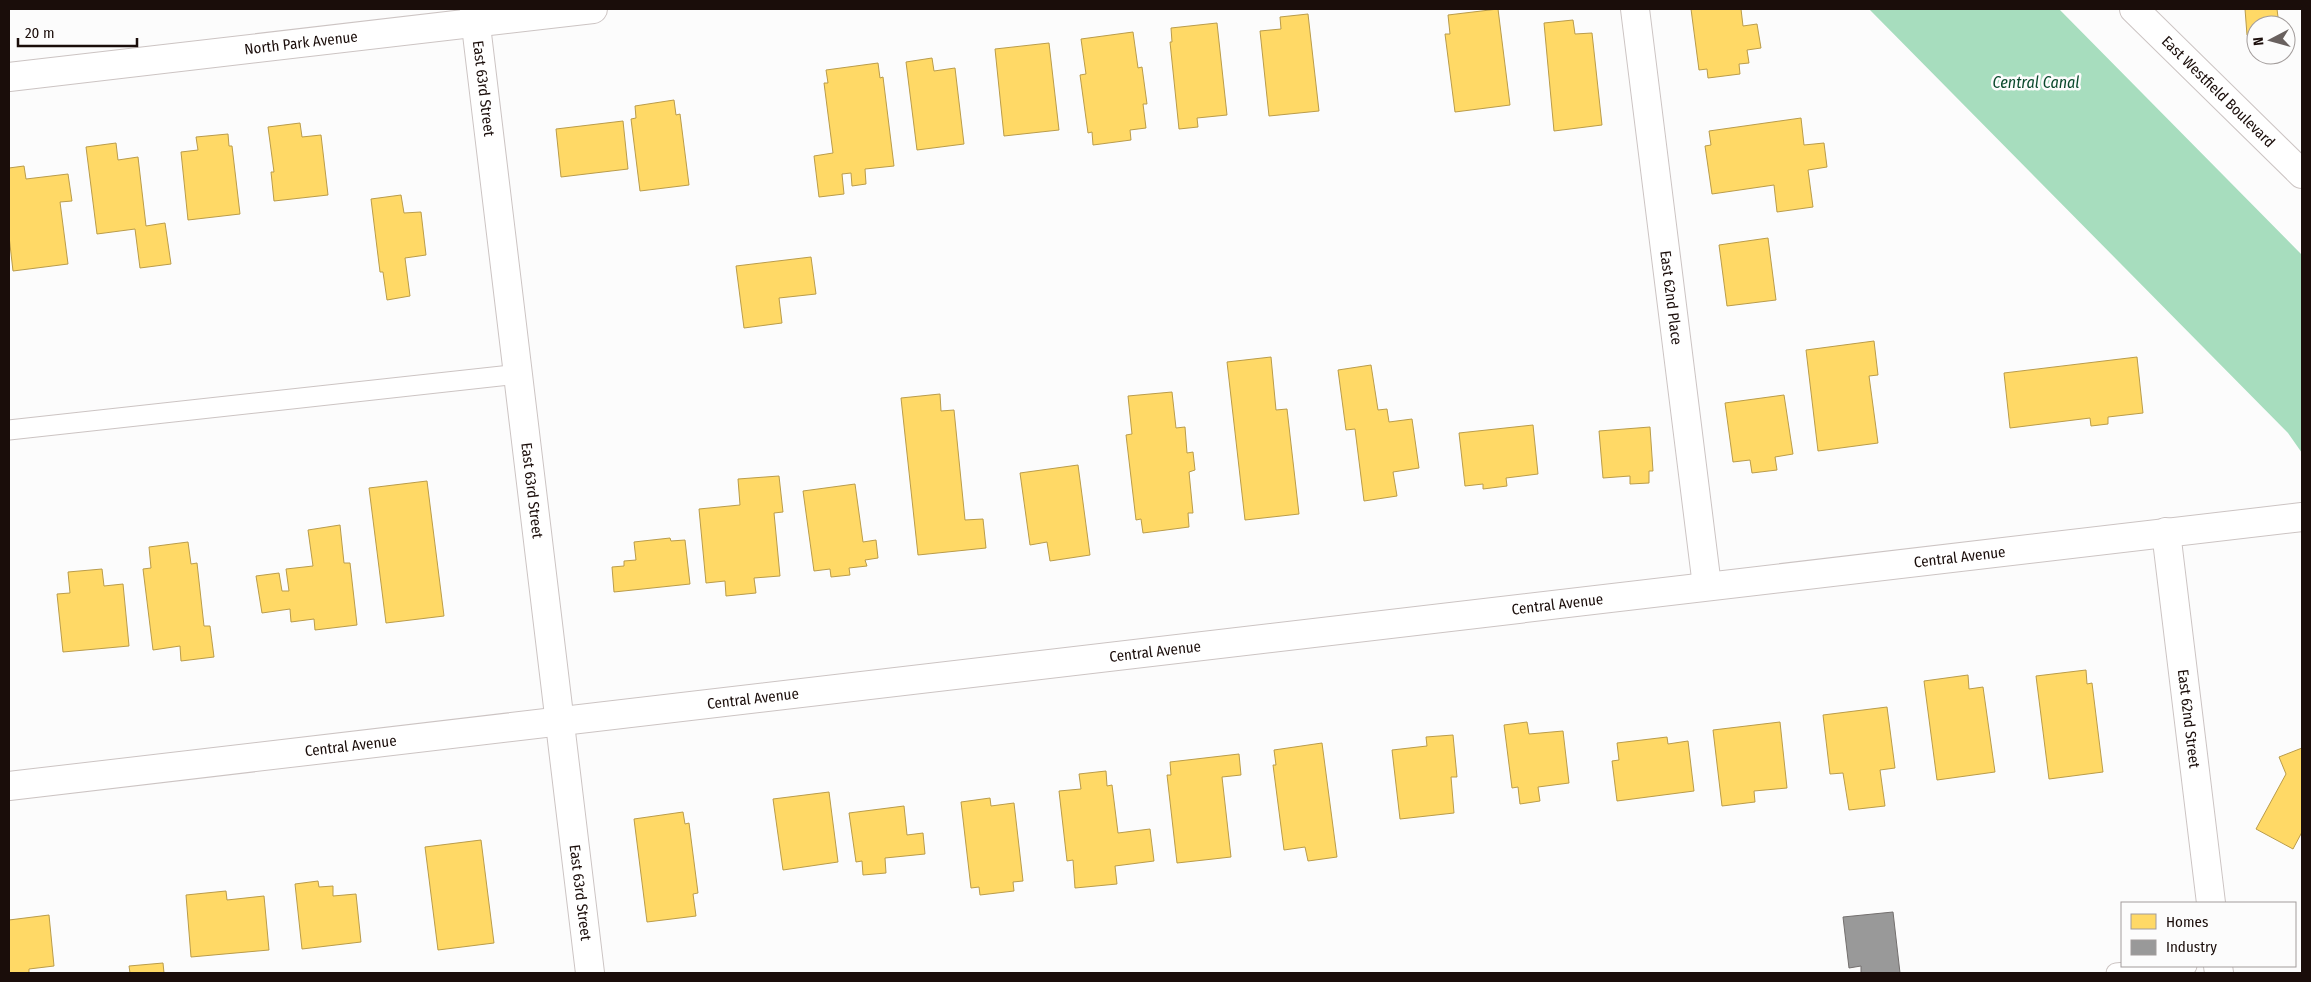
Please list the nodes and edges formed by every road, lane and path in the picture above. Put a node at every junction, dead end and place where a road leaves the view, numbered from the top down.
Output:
1 (593, 9) edge
2 (1634, 9) edge
3 (2134, 9) edge
4 (475, 16) edge
5 (9, 76) edge
6 (2302, 174) edge
7 (519, 374) junction
8 (9, 430) edge
9 (2302, 517) edge
10 (2166, 532) junction
11 (1707, 586) junction
12 (561, 721) junction
13 (9, 786) edge
14 (2210, 902) edge
15 (2177, 967) edge
16 (590, 973) edge
17 (2116, 973) edge

1 - 4 street, North Park Avenue
2 - 11 street, East 62nd Place
3 - 6 street, East Westfield Boulevard
4 - 5 street, North Park Avenue
4 - 7 street, East 63rd Street
7 - 8 lane
7 - 12 street, East 63rd Street
9 - 10 street, Central Avenue
10 - 11 street, Central Avenue
10 - 14 street, East 62nd Street
11 - 12 street, Central Avenue
12 - 13 street, Central Avenue
12 - 16 street, East 63rd Street
15 - 17 lane

